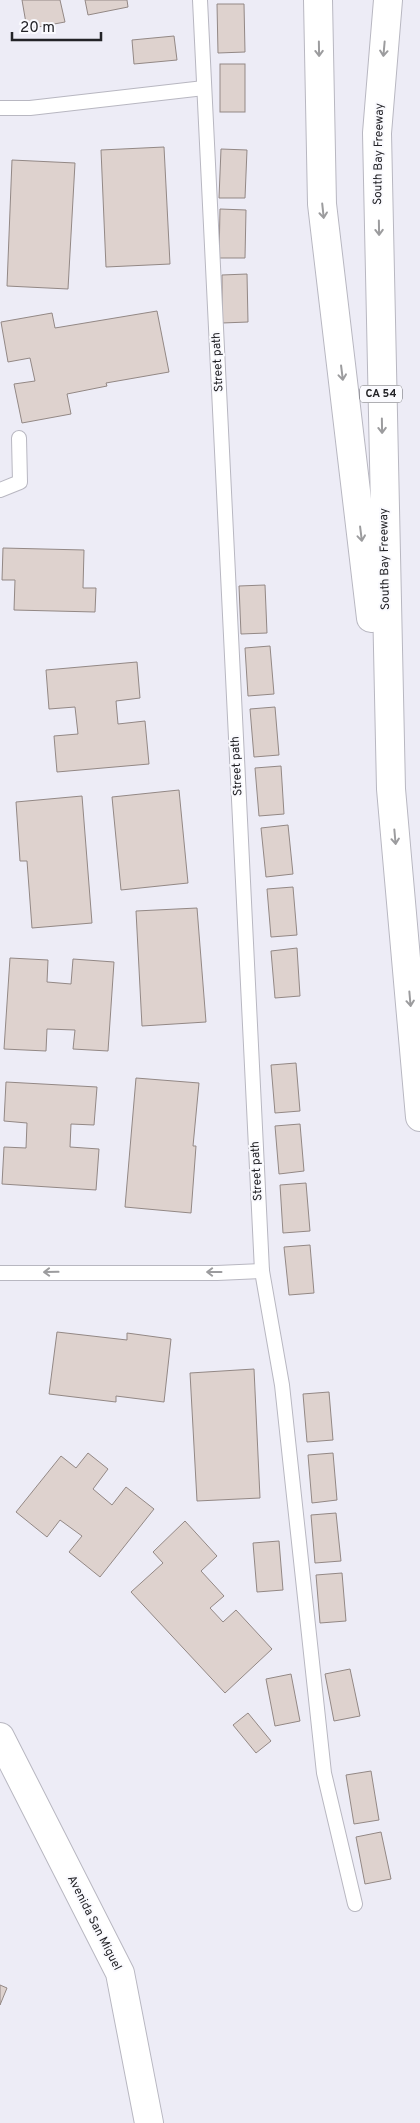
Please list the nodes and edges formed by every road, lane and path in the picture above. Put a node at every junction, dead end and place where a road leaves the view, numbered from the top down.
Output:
1 (200, 0) edge
2 (318, 0) edge
3 (388, 0) edge
4 (204, 88) junction
5 (0, 108) edge
6 (19, 438) dead end
7 (0, 490) edge
8 (391, 789) junction
9 (420, 1117) edge
10 (262, 1270) junction
11 (0, 1273) edge
12 (0, 1737) edge
13 (355, 1904) dead end
14 (149, 2123) edge

1 - 4 lane, Street path
2 -> 8 main road
3 -> 8 main road, South Bay Freeway / CA 54
4 - 5 lane
4 - 10 lane, Street path
6 - 7 lane
8 -> 9 main road, South Bay Freeway / CA 54
10 -> 11 lane
10 - 13 lane, Street path
12 - 14 main road, Avenida San Miguel

